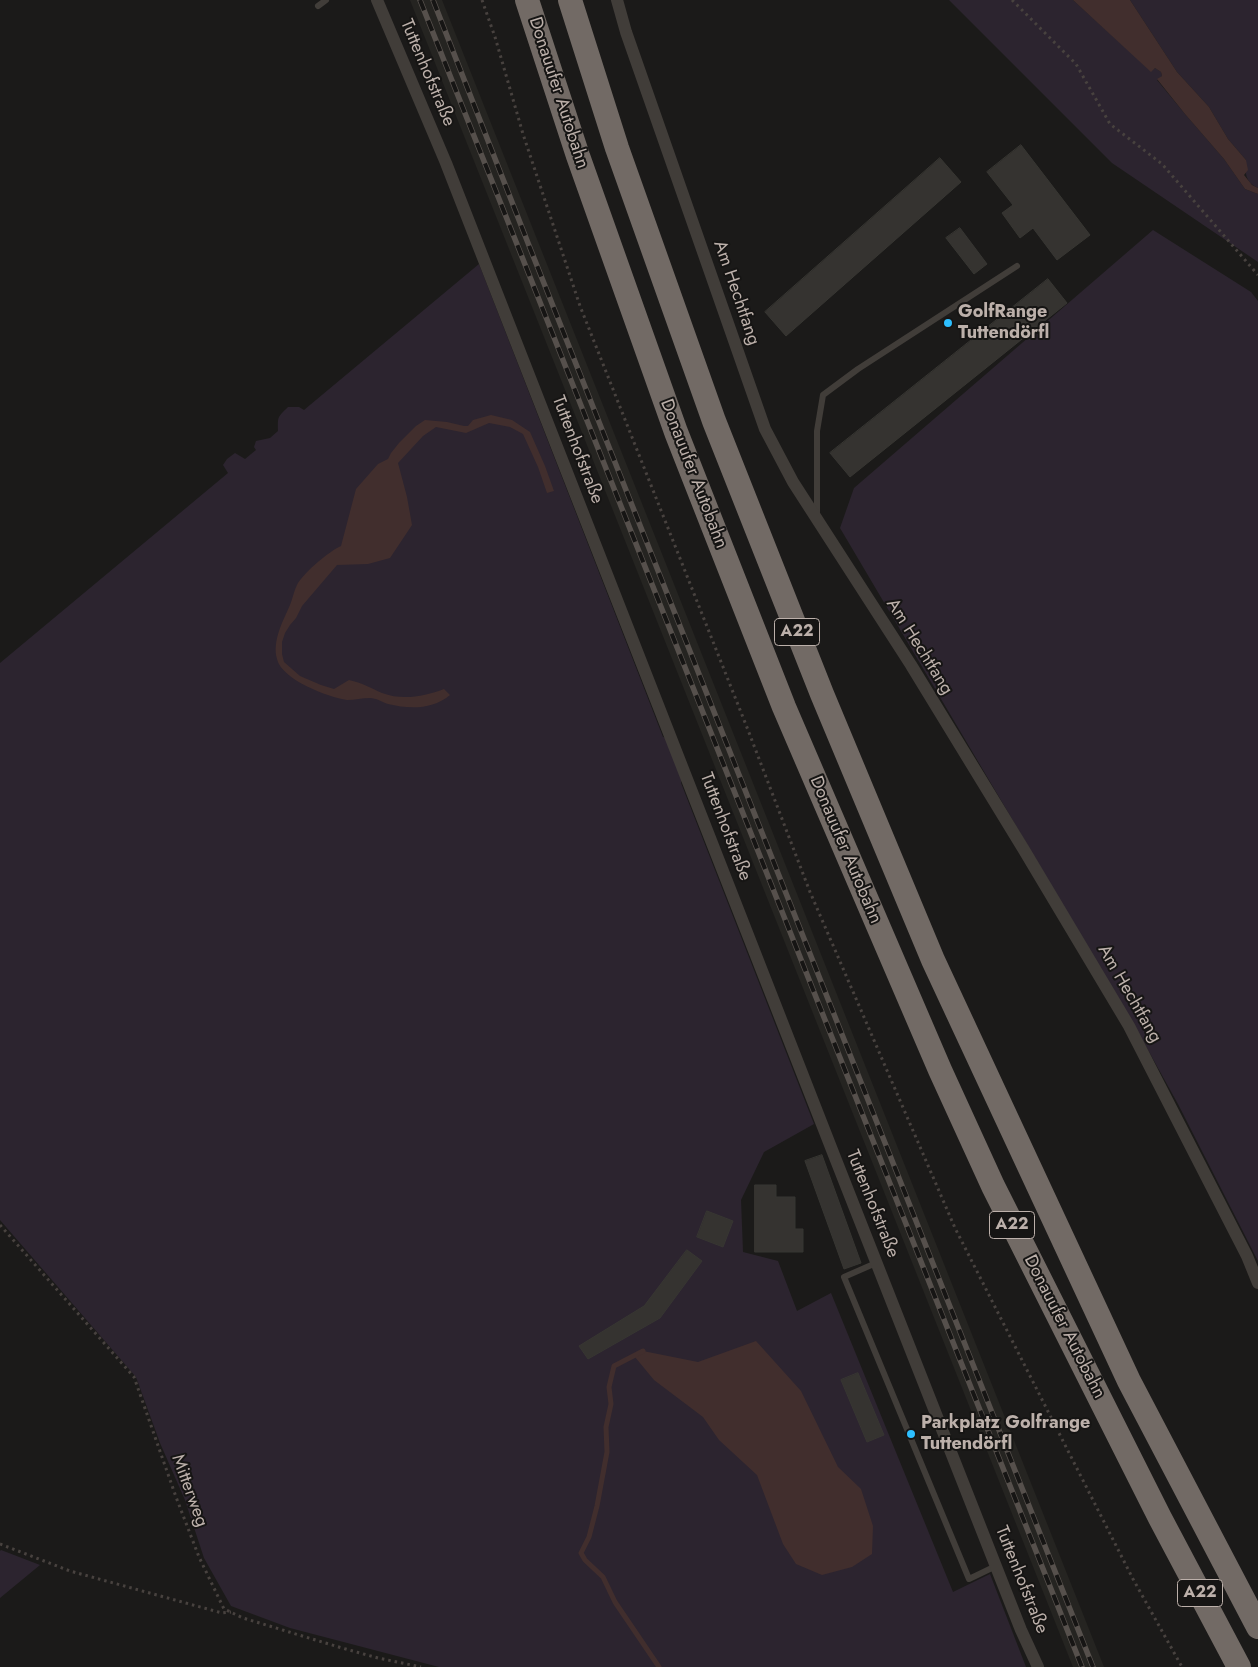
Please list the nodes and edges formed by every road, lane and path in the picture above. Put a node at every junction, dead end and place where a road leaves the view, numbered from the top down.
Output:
1 (326, 0) edge
2 (377, 0) edge
3 (482, 0) edge
4 (528, 0) edge
5 (570, 0) edge
6 (617, 0) edge
7 (1012, 0) edge
8 (318, 6) dead end
9 (1017, 266) dead end
10 (1258, 275) edge
11 (817, 520) junction
12 (0, 1225) edge
13 (876, 1263) junction
14 (1258, 1283) edge
15 (0, 1544) edge
16 (996, 1566) junction
17 (232, 1612) junction
18 (1258, 1627) edge
19 (421, 1667) edge
20 (1038, 1667) edge
21 (1182, 1667) edge
22 (1239, 1667) edge

1 - 8 lane
2 - 13 street, Tuttenhofstraße
3 - 21 path
4 - 22 highway, Donauufer Autobahn / A22
5 - 18 highway, Donauufer Autobahn / A22
6 - 11 street, Am Hechtfang
7 - 10 path
9 - 11 lane
11 - 14 street, Am Hechtfang
12 - 17 path, Mitterweg
13 - 16 street, Tuttenhofstraße
13 - 16 lane
15 - 17 path
16 - 20 street, Tuttenhofstraße
17 - 19 path, Mitterweg

